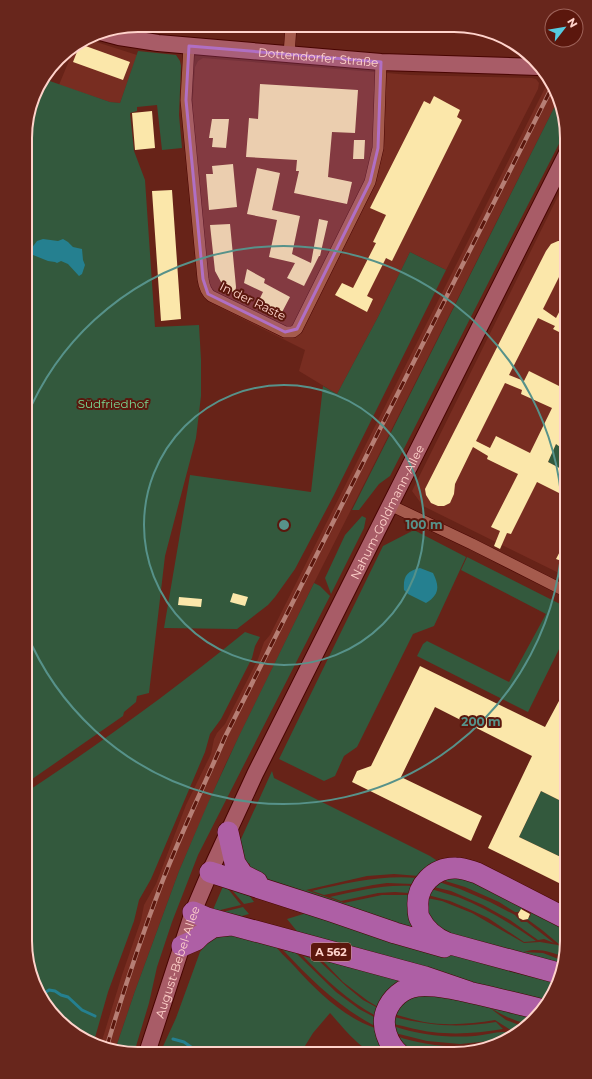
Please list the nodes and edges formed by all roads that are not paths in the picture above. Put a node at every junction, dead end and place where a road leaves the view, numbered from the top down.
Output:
1 (291, 32) edge
2 (114, 35) edge
3 (189, 46) junction
4 (289, 55) junction
5 (380, 62) junction
6 (533, 67) edge
7 (560, 167) edge
8 (390, 505) junction
9 (560, 588) edge
10 (228, 832) junction
11 (210, 872) junction
12 (271, 891) junction
13 (193, 912) junction
14 (560, 915) edge
15 (232, 925) junction
16 (182, 946) junction
17 (501, 958) junction
18 (555, 972) edge
19 (469, 992) junction
20 (536, 1008) edge
21 (149, 1047) edge
22 (392, 1047) edge

1 - 4 street
2 - 3 main road, Dottendorfer Straße
3 - 4 main road, Dottendorfer Straße
3 - 5 street, In der Raste
4 - 5 main road, Dottendorfer Straße
5 - 6 main road, Dottendorfer Straße
7 - 8 main road, Nahum-Goldmann-Allee
8 - 9 street
8 - 10 main road, Nahum-Goldmann-Allee
10 - 11 main road, Nahum-Goldmann-Allee
10 - 12 highway
11 - 12 highway
11 - 13 main road, August-Bebel-Allee
12 - 17 highway
13 - 15 highway, A 562
13 - 16 main road, August-Bebel-Allee
14 - 17 highway
15 - 16 highway
15 - 19 highway, A 562
16 - 21 main road, August-Bebel-Allee
17 - 18 highway
19 - 20 highway, A 562
19 - 22 highway

